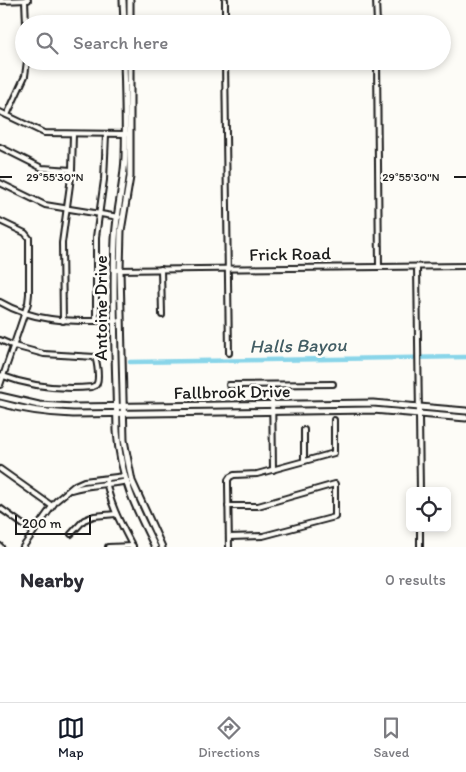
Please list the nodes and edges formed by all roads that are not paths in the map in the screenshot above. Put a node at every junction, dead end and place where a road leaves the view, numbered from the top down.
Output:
1 (27, 0) edge
2 (123, 0) edge
3 (130, 0) edge
4 (225, 0) edge
5 (376, 0) edge
6 (0, 1) edge
7 (26, 15) edge
8 (124, 15) edge
9 (130, 15) edge
10 (225, 15) edge
11 (376, 15) edge
12 (26, 70) edge
13 (127, 70) edge
14 (226, 70) edge
15 (377, 70) edge
16 (0, 112) edge
17 (7, 115) junction
18 (73, 134) junction
19 (106, 134) junction
20 (128, 134) junction
21 (0, 146) edge
22 (72, 170) junction
23 (0, 183) edge
24 (66, 208) junction
25 (99, 213) junction
26 (116, 217) junction
27 (123, 218) junction
28 (0, 221) edge
29 (417, 266) junction
30 (466, 266) edge
31 (379, 267) junction
32 (228, 269) junction
33 (118, 270) junction
34 (161, 270) junction
35 (0, 302) edge
36 (24, 314) junction
37 (162, 315) dead end
38 (114, 320) junction
39 (121, 320) junction
40 (63, 321) junction
41 (96, 321) junction
42 (0, 340) edge
43 (14, 346) junction
44 (229, 353) dead end
45 (2, 375) edge
46 (333, 384) dead end
47 (0, 385) edge
48 (272, 385) junction
49 (229, 386) dead end
50 (0, 396) edge
51 (0, 403) edge
52 (272, 405) junction
53 (189, 406) junction
54 (418, 406) junction
55 (116, 410) junction
56 (123, 410) junction
57 (466, 411) edge
58 (189, 412) junction
59 (272, 412) junction
60 (418, 414) junction
61 (466, 418) edge
62 (334, 420) dead end
63 (304, 430) dead end
64 (304, 461) junction
65 (0, 469) edge
66 (273, 470) junction
67 (131, 478) junction
68 (106, 479) junction
69 (125, 479) junction
70 (106, 485) junction
71 (420, 487) edge
72 (69, 490) junction
73 (52, 506) junction
74 (228, 506) junction
75 (0, 508) edge
76 (116, 514) junction
77 (33, 532) junction
78 (420, 532) edge
79 (156, 533) junction
80 (71, 534) dead end
81 (150, 536) junction
82 (229, 536) junction
83 (133, 546) edge
84 (23, 547) edge
85 (108, 547) edge
86 (155, 547) edge
87 (162, 547) edge
88 (229, 547) edge
89 (420, 547) edge

1 - 6 street
1 - 7 street
2 - 8 main road
3 - 9 main road
4 - 10 street
5 - 11 street
12 - 17 street
13 - 20 main road, Antoine Drive
14 - 32 street
15 - 31 street
16 - 17 street
17 - 18 street
18 - 19 street
18 - 22 street
19 - 20 street
19 - 25 street
20 - 26 main road, Antoine Drive
20 - 27 main road, Antoine Drive
21 - 22 street
22 - 24 street
23 - 24 street
24 - 25 street
24 - 40 street
25 - 26 street
25 - 41 street
26 - 27 street
26 - 33 main road, Antoine Drive
27 - 33 main road, Antoine Drive
28 - 36 street
29 - 30 street, Frick Road
29 - 31 street, Frick Road
29 - 54 street
31 - 32 street, Frick Road
32 - 34 street, Frick Road
32 - 44 street
33 - 34 street, Frick Road
33 - 38 main road, Antoine Drive
33 - 39 main road, Antoine Drive
34 - 37 street
35 - 36 street
36 - 40 street
36 - 43 street
38 - 39 street
38 - 41 street
38 - 55 main road, Antoine Drive
39 - 56 main road, Antoine Drive
40 - 41 street
42 - 43 street
43 - 45 street
43 - 45 street
45 - 47 street
46 - 48 street
48 - 49 street
48 - 52 street
50 - 55 main road, Fallbrook Drive
51 - 55 main road, Fallbrook Drive
52 - 53 main road, Fallbrook Drive
52 - 54 main road, Fallbrook Drive
52 - 59 street
53 - 56 main road, Fallbrook Drive
53 - 58 main road
54 - 57 main road, Fallbrook Drive
54 - 60 street
55 - 56 main road, Fallbrook Drive
55 - 69 main road, Antoine Drive
56 - 58 main road, Fallbrook Drive
56 - 67 main road, Antoine Drive
58 - 59 main road, Fallbrook Drive
59 - 60 main road, Fallbrook Drive
59 - 66 street
60 - 61 main road, Fallbrook Drive
60 - 71 street
62 - 64 street
63 - 64 street
64 - 66 street
65 - 73 street
66 - 74 street
67 - 69 street
67 - 79 main road, Antoine Drive
68 - 69 street
68 - 70 street
68 - 72 street
69 - 70 street
69 - 81 main road, Antoine Drive
70 - 72 street
70 - 76 street
72 - 73 street
73 - 77 street
74 - 82 street
74 - 82 street
75 - 77 street
76 - 80 street
76 - 83 street
77 - 84 street
78 - 89 street
79 - 81 main road
79 - 87 main road, Antoine Drive
81 - 86 main road, Antoine Drive
82 - 88 street
83 - 85 street

